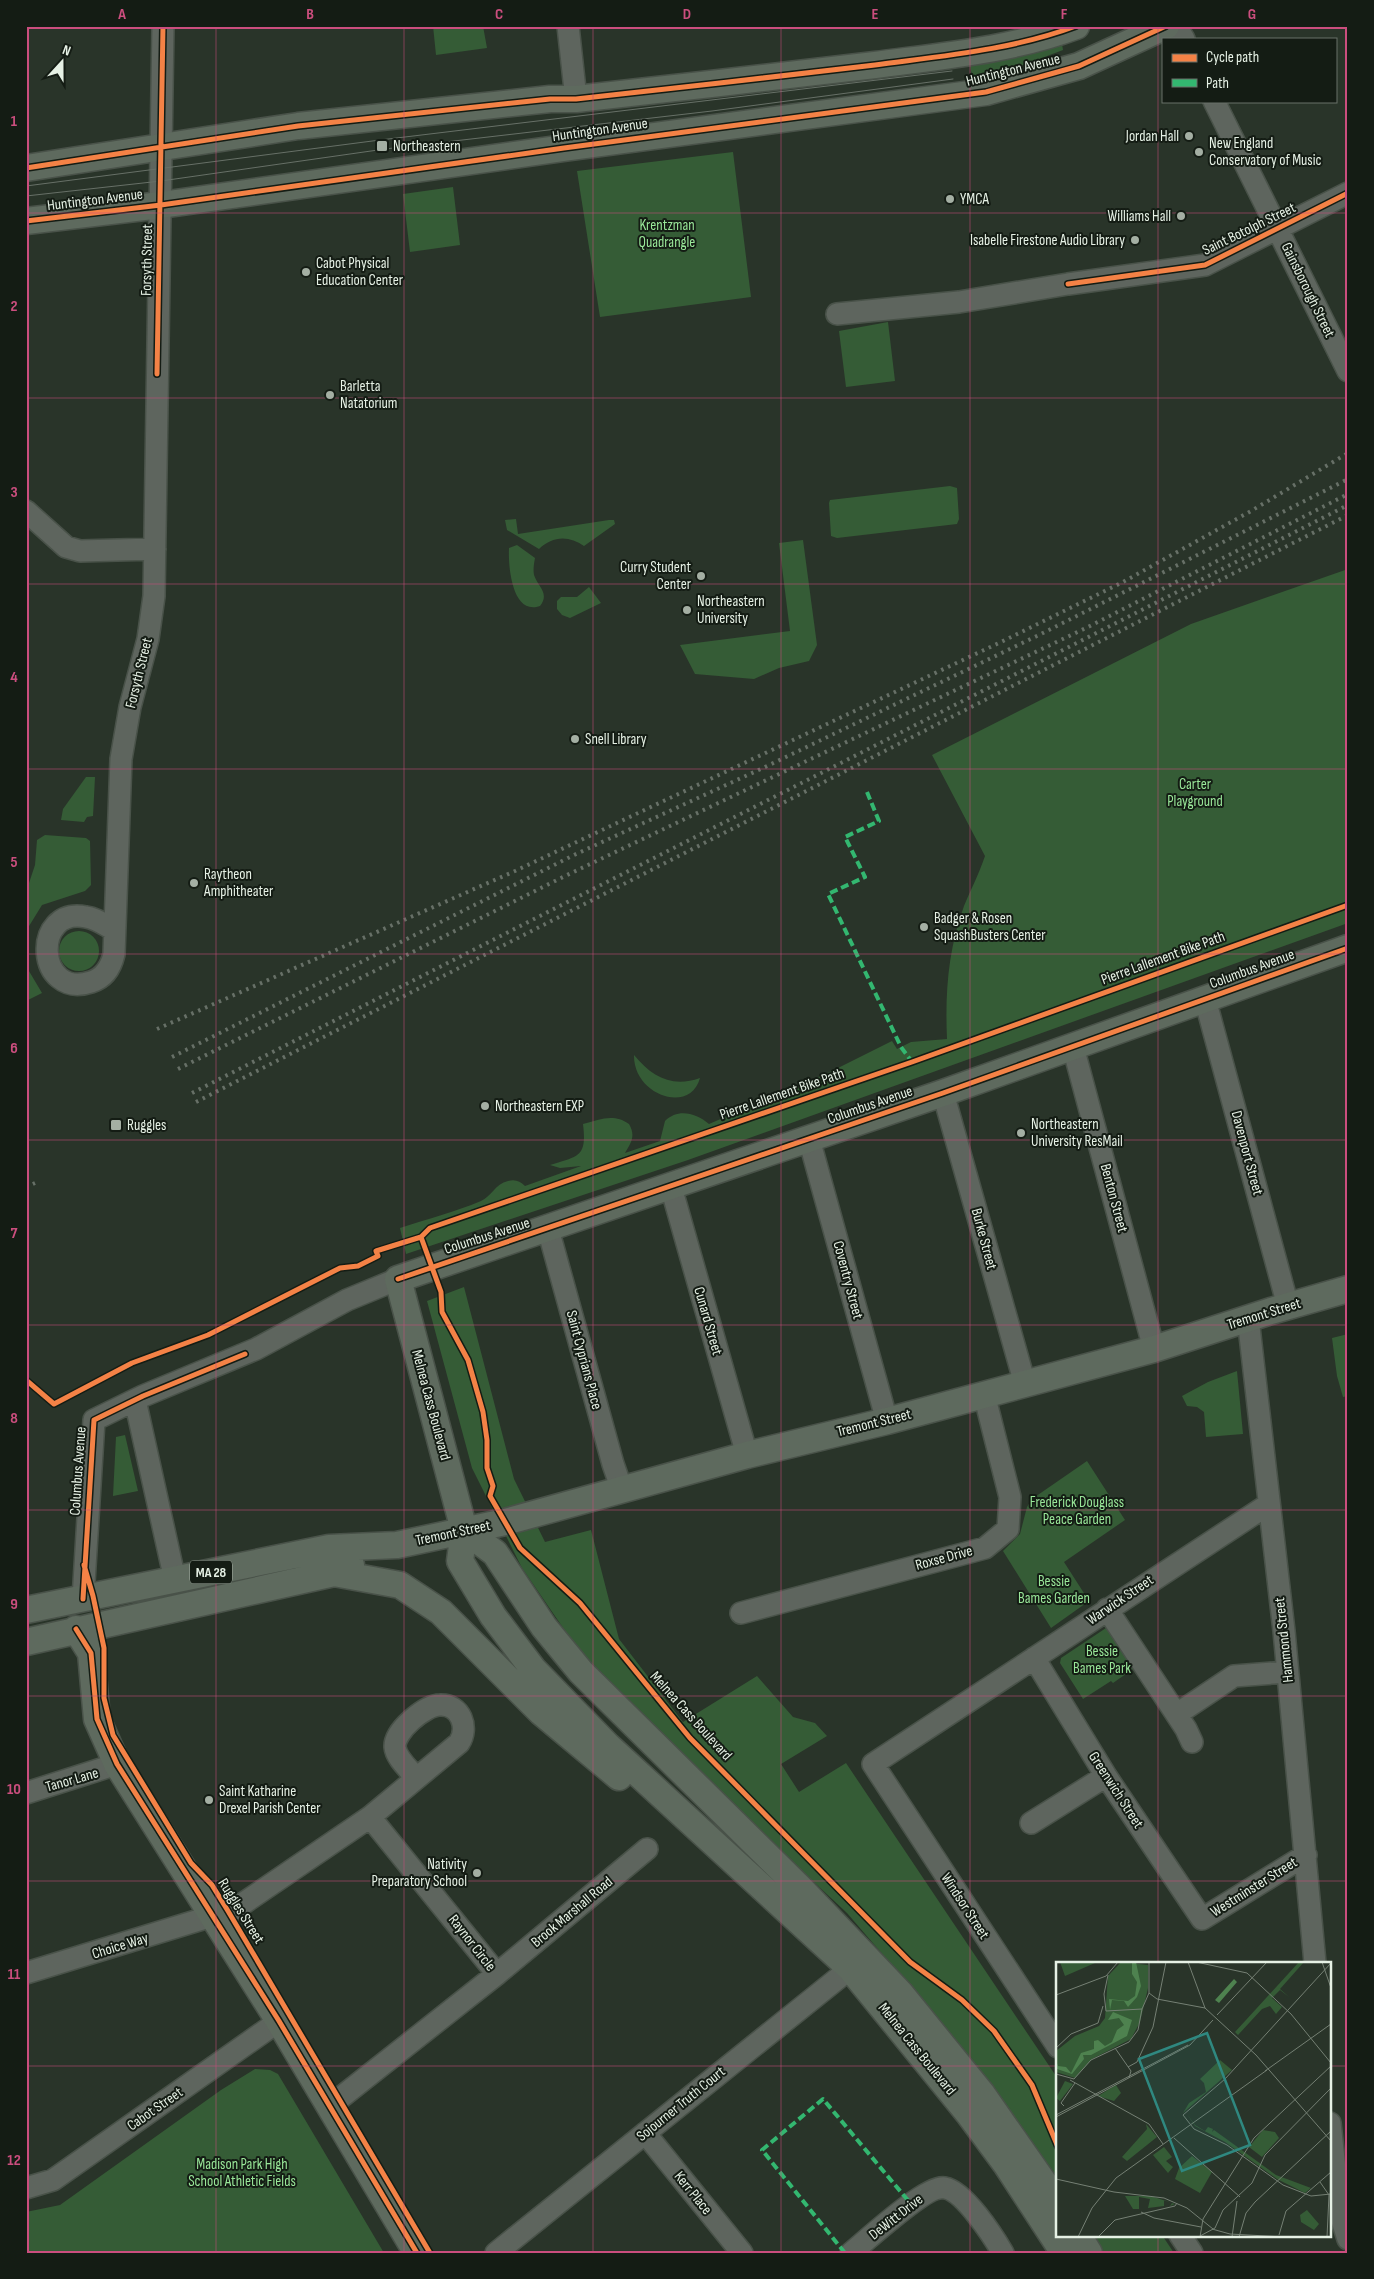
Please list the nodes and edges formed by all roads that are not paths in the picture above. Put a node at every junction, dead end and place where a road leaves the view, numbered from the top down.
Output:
1 (163, 26) edge
2 (568, 26) edge
3 (1076, 26) edge
4 (1166, 26) edge
5 (1176, 26) edge
6 (1183, 38) edge
7 (576, 99) junction
8 (1215, 102) edge
9 (162, 148) junction
10 (26, 168) edge
11 (1348, 193) edge
12 (161, 205) junction
13 (26, 220) edge
14 (1278, 228) junction
15 (836, 314) dead end
16 (1348, 371) edge
17 (26, 511) edge
18 (155, 549) junction
19 (114, 930) dead end
20 (1346, 953) edge
21 (1205, 1000) junction
22 (1073, 1046) junction
23 (943, 1093) junction
24 (810, 1139) junction
25 (671, 1187) junction
26 (548, 1229) junction
27 (398, 1279) junction
28 (1348, 1290) edge
29 (1288, 1306) junction
30 (1248, 1318) junction
31 (1154, 1349) junction
32 (1024, 1384) junction
33 (984, 1394) junction
34 (135, 1400) junction
35 (886, 1421) junction
36 (747, 1455) junction
37 (622, 1490) junction
38 (1269, 1504) junction
39 (464, 1530) junction
40 (397, 1545) junction
41 (334, 1573) junction
42 (175, 1580) junction
43 (83, 1599) junction
44 (1107, 1609) junction
45 (26, 1610) edge
46 (741, 1613) dead end
47 (76, 1629) junction
48 (26, 1642) edge
49 (1034, 1658) junction
50 (1287, 1672) junction
51 (1177, 1714) junction
52 (1192, 1742) dead end
53 (117, 1764) junction
54 (873, 1764) joint
55 (1106, 1776) junction
56 (416, 1778) dead end
57 (26, 1793) edge
58 (370, 1817) junction
59 (1031, 1823) dead end
60 (647, 1850) dead end
61 (1306, 1855) junction
62 (747, 1873) junction
63 (214, 1916) junction
64 (1202, 1919) joint
65 (858, 1962) junction
66 (1315, 1962) edge
67 (26, 1973) edge
68 (497, 1974) junction
69 (279, 2021) junction
70 (1056, 2044) edge
71 (330, 2106) junction
72 (645, 2133) junction
73 (1332, 2141) edge
74 (26, 2188) edge
75 (1056, 2200) edge
76 (1079, 2236) edge
77 (1181, 2236) edge
78 (1348, 2239) edge
79 (417, 2253) edge
80 (496, 2253) edge
81 (742, 2253) edge
82 (851, 2253) edge
83 (1003, 2253) edge
84 (1064, 2253) edge
85 (1089, 2253) edge
86 (1192, 2253) edge

1 - 9 street, Forsyth Street
2 - 7 street
3 - 7 main road, Huntington Avenue
4 - 12 main road, Huntington Avenue
5 - 6 street
7 - 9 main road, Huntington Avenue
8 - 14 street, Gainsborough Street
9 - 10 main road, Huntington Avenue
9 - 12 street, Forsyth Street
11 - 14 street, Saint Botolph Street
12 - 13 main road, Huntington Avenue
12 - 18 street, Forsyth Street
14 - 15 street, Saint Botolph Street
14 - 16 street, Gainsborough Street
17 - 18 street
18 - 19 street, Forsyth Street
20 - 21 main road, Columbus Avenue
21 - 22 main road, Columbus Avenue
21 - 29 street, Davenport Street
22 - 23 main road, Columbus Avenue
22 - 31 street, Benton Street
23 - 24 main road, Columbus Avenue
23 - 32 street, Burke Street
24 - 25 main road, Columbus Avenue
24 - 35 street, Coventry Street
25 - 26 main road, Columbus Avenue
25 - 36 street, Cunard Street
26 - 27 main road, Columbus Avenue
26 - 37 street, Saint Cyprians Place
27 - 34 street, Columbus Avenue
27 - 39 main road, Melnea Cass Boulevard
28 - 29 main road, Tremont Street
29 - 30 main road, Tremont Street
30 - 31 main road, Tremont Street
30 - 38 street, Hammond Street
31 - 32 main road, Tremont Street
32 - 33 main road, Tremont Street
33 - 35 main road, Tremont Street
33 - 46 street, Roxse Drive
34 - 42 street
34 - 43 street, Columbus Avenue
35 - 36 main road, Tremont Street
36 - 37 main road, Tremont Street
37 - 39 main road, Tremont Street
38 - 44 street, Warwick Street
38 - 50 street, Hammond Street
39 - 40 main road, Tremont Street / MA 28
39 - 62 main road, Melnea Cass Boulevard
39 - 65 main road, Melnea Cass Boulevard
40 - 41 main road, Tremont Street / MA 28
40 - 42 main road, Tremont Street / MA 28
41 - 47 main road, Tremont Street / MA 28
41 - 62 main road
42 - 43 main road, Tremont Street / MA 28
43 - 45 main road, Tremont Street / MA 28
44 - 49 street, Warwick Street
44 - 51 street
47 - 48 main road, Tremont Street / MA 28
47 - 53 main road, Ruggles Street
49 - 54 street, Warwick Street
49 - 55 street, Greenwich Street
50 - 51 street
50 - 61 street, Hammond Street
51 - 52 street
53 - 57 street, Tanor Lane
53 - 63 main road, Ruggles Street
54 - 70 street, Windsor Street
55 - 59 street
55 - 64 street, Greenwich Street
56 - 58 street
58 - 63 street
58 - 68 street, Raynor Circle
60 - 68 street, Brook Marshall Road
61 - 64 street, Westminster Street
61 - 66 street, Hammond Street
62 - 65 main road, Melnea Cass Boulevard
63 - 67 street, Choice Way
63 - 69 main road, Ruggles Street
65 - 72 street, Sojourner Truth Court
65 - 75 main road, Melnea Cass Boulevard
65 - 84 main road, Melnea Cass Boulevard
68 - 71 street, Raynor Circle
69 - 71 main road, Ruggles Street
69 - 74 street, Cabot Street
71 - 79 main road, Ruggles Street
72 - 80 street, Sojourner Truth Court
72 - 81 street, Kerr Place
73 - 78 street
76 - 85 main road
77 - 86 street
82 - 83 street, DeWitt Drive

